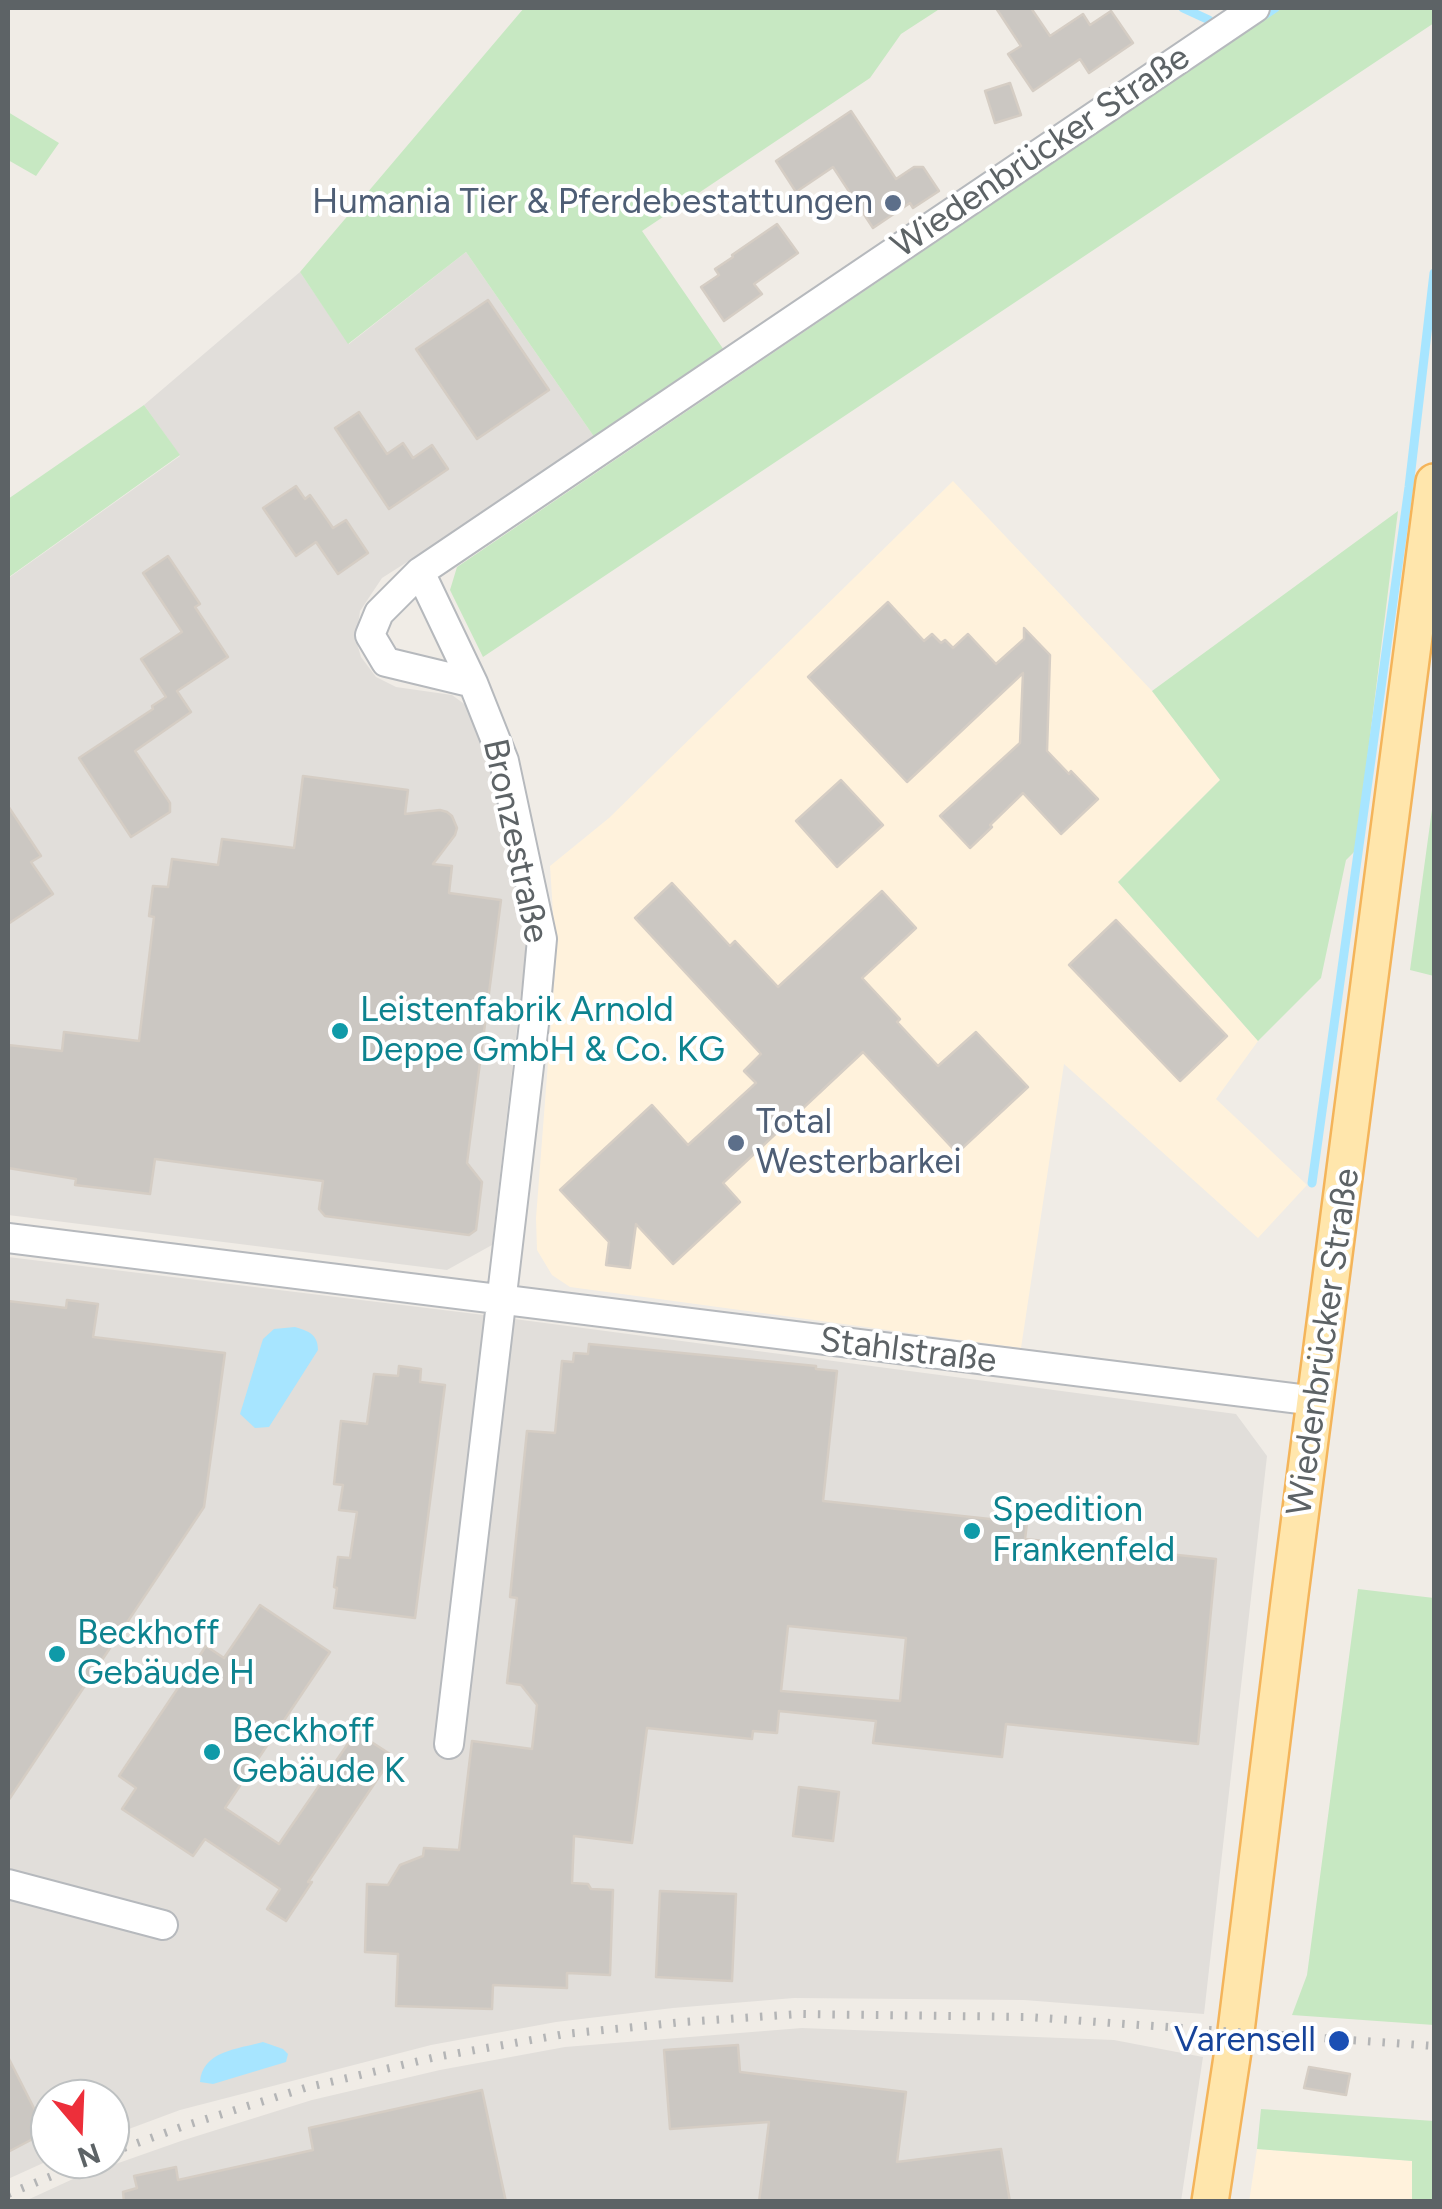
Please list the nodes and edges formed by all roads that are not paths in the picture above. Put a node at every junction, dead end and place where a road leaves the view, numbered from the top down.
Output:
1 (1255, 8) edge
2 (1434, 482) edge
3 (420, 572) junction
4 (473, 684) junction
5 (8, 1238) edge
6 (501, 1300) junction
7 (1316, 1401) junction
8 (450, 1744) dead end
9 (8, 1884) edge
10 (163, 1924) dead end
11 (1210, 2202) edge

1 - 3 street, Wiedenbrücker Straße
2 - 7 main road, Wiedenbrücker Straße
3 - 4 street, Bronzestraße
3 - 4 street
4 - 6 street, Bronzestraße
5 - 6 street, Stahlstraße
6 - 7 street, Stahlstraße
6 - 8 street
7 - 11 main road, Wiedenbrücker Straße
9 - 10 street

